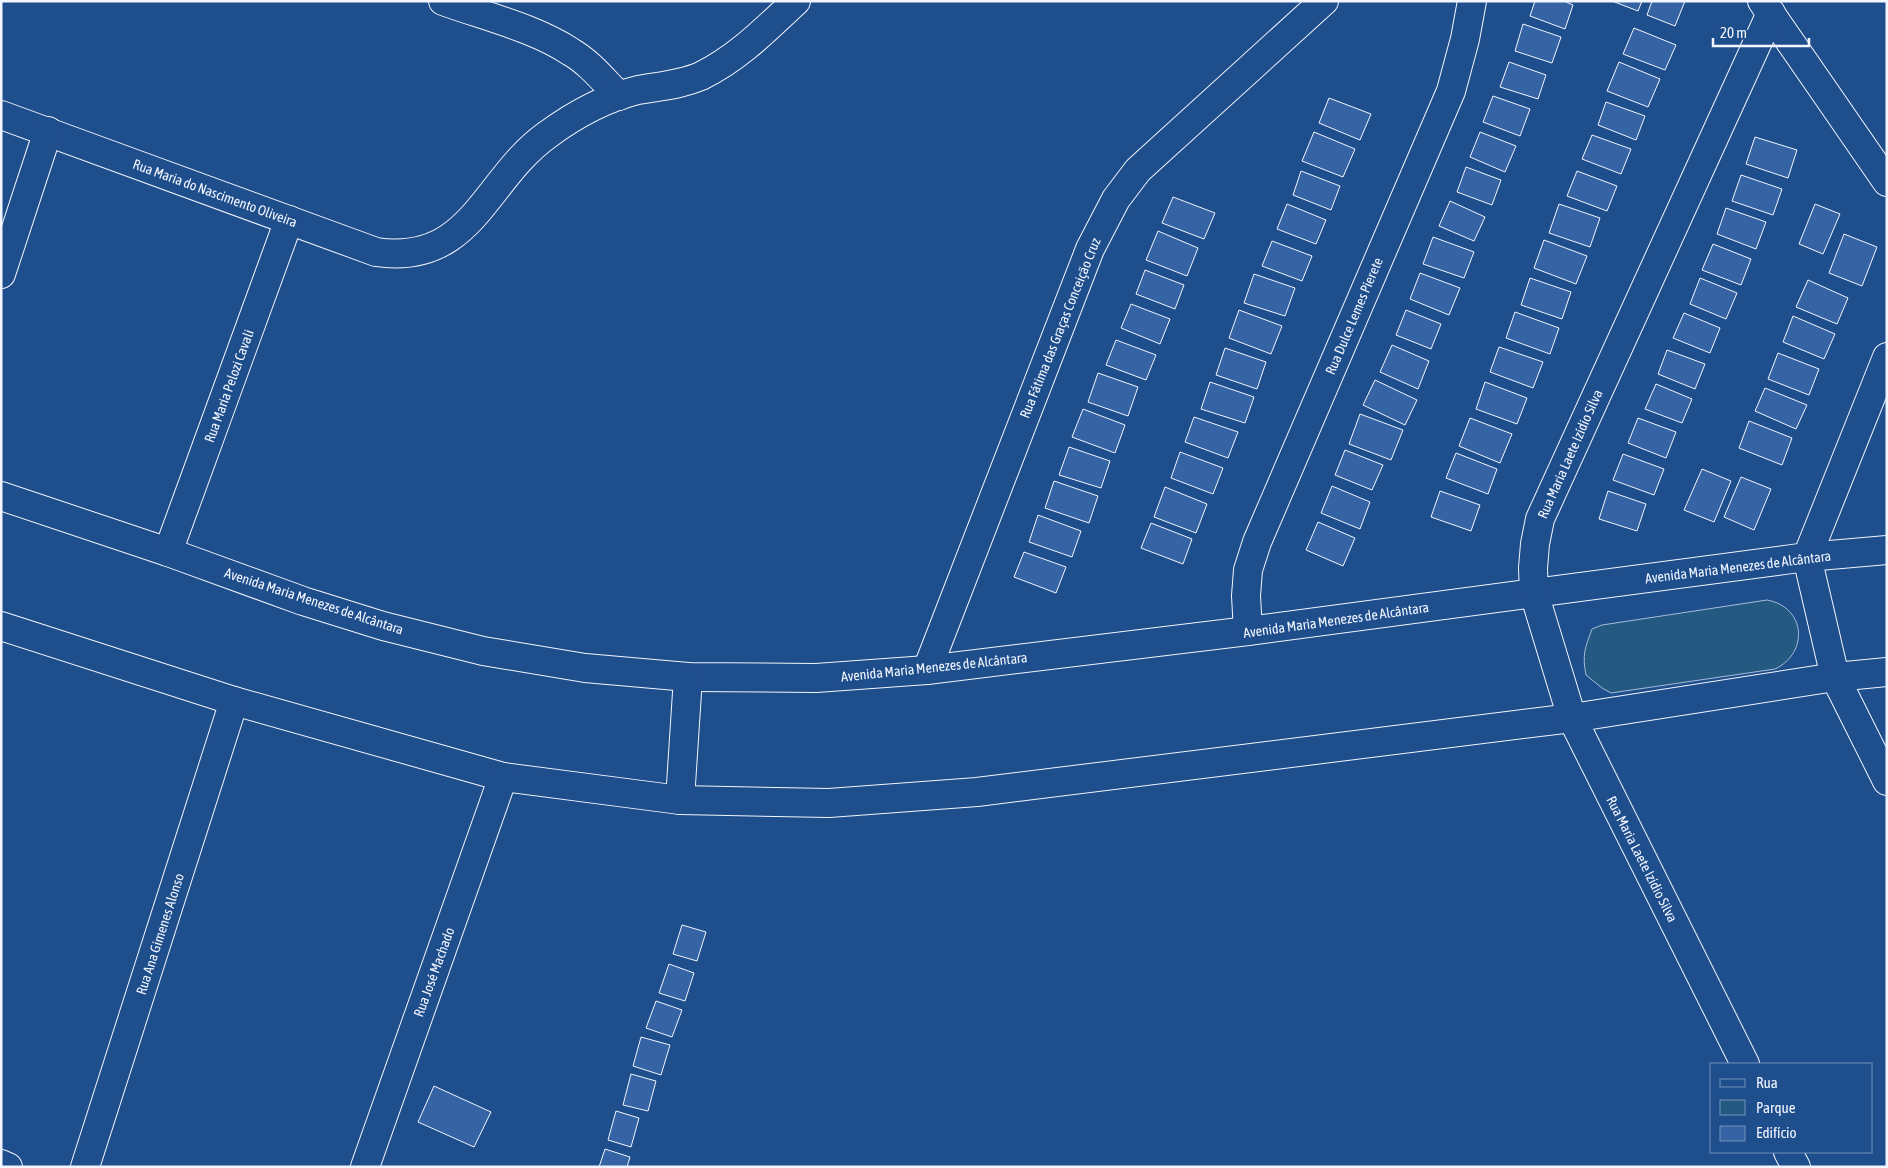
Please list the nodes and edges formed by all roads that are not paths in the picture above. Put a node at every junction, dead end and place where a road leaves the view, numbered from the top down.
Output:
1 (443, 1) edge
2 (796, 1) edge
3 (1324, 1) edge
4 (1472, 1) edge
5 (1766, 7) edge
6 (619, 96) junction
7 (1, 115) edge
8 (48, 131) junction
9 (1887, 182) edge
10 (289, 220) junction
11 (1, 274) edge
12 (1887, 357) edge
13 (1, 496) edge
14 (1887, 550) edge
15 (168, 552) junction
16 (1807, 557) junction
17 (1534, 593) junction
18 (2, 627) edge
19 (1248, 632) junction
20 (926, 670) junction
21 (1887, 672) edge
22 (688, 677) junction
23 (1835, 677) junction
24 (234, 701) junction
25 (1572, 718) junction
26 (503, 777) junction
27 (1887, 781) edge
28 (680, 800) junction
29 (1744, 1063) edge
30 (1789, 1153) edge
31 (1, 1164) edge
32 (8, 1167) edge
33 (85, 1167) edge
34 (364, 1167) edge
35 (1796, 1167) edge

1 - 6 street
2 - 6 street, Rua Maria do Nascimento Oliveira
3 - 20 street, Rua Fátima das Graças Conceição Cruz
4 - 19 street, Rua Dulce Lemes Pierete
5 - 9 street
5 - 17 street, Rua Maria Laete Izídio Silva
6 - 10 street, Rua Maria do Nascimento Oliveira
7 - 8 street, Rua Maria do Nascimento Oliveira
8 - 10 street, Rua Maria do Nascimento Oliveira
8 - 11 street
10 - 15 street, Rua Maria Pelozi Cavali
12 - 16 street
13 - 15 street, Avenida Maria Menezes de Alcântara
14 - 16 street, Avenida Maria Menezes de Alcântara
15 - 22 street, Avenida Maria Menezes de Alcântara
16 - 17 street, Avenida Maria Menezes de Alcântara
16 - 23 street
17 - 19 street, Avenida Maria Menezes de Alcântara
17 - 25 street, Rua Maria Laete Izídio Silva
18 - 24 street
19 - 20 street, Avenida Maria Menezes de Alcântara
20 - 22 street, Avenida Maria Menezes de Alcântara
21 - 23 street
22 - 28 street
23 - 25 street
23 - 27 street
24 - 26 street
24 - 33 street, Rua Ana Gimenes Alonso
25 - 28 street
25 - 29 street, Rua Maria Laete Izídio Silva
26 - 28 street
26 - 34 street, Rua José Machado
30 - 35 street
31 - 32 street

